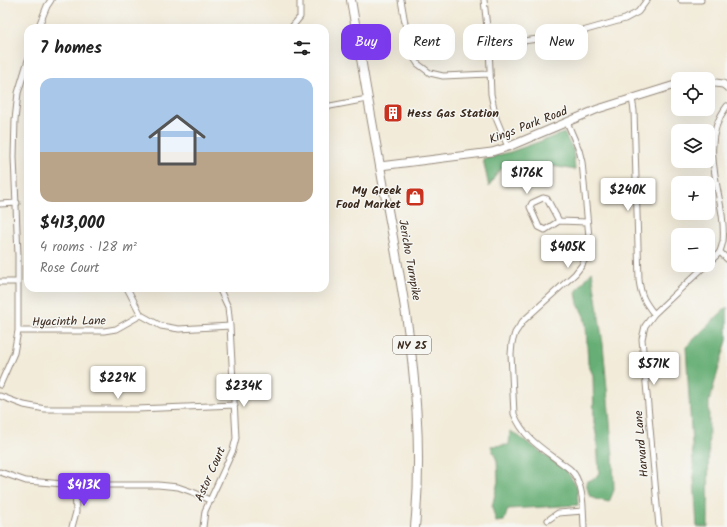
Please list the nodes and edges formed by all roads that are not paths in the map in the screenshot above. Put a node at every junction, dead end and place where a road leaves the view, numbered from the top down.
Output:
1 (51, 0) edge
2 (300, 0) edge
3 (352, 0) edge
4 (401, 0) edge
5 (484, 0) edge
6 (647, 0) edge
7 (682, 0) edge
8 (701, 0) edge
9 (40, 24) edge
10 (294, 24) edge
11 (487, 24) edge
12 (527, 41) edge
13 (489, 60) edge
14 (24, 73) edge
15 (489, 74) junction
16 (715, 83) edge
17 (671, 86) edge
18 (727, 87) edge
19 (632, 98) junction
20 (367, 99) junction
21 (329, 106) edge
22 (727, 106) edge
23 (567, 122) junction
24 (508, 147) junction
25 (380, 166) junction
26 (17, 203) junction
27 (0, 204) edge
28 (559, 221) junction
29 (587, 222) junction
30 (720, 252) junction
31 (715, 257) edge
32 (727, 259) edge
33 (699, 272) edge
34 (0, 282) edge
35 (18, 282) junction
36 (129, 292) edge
37 (221, 292) edge
38 (654, 314) junction
39 (141, 315) junction
40 (230, 326) junction
41 (18, 331) junction
42 (0, 385) edge
43 (0, 396) edge
44 (235, 405) junction
45 (0, 472) edge
46 (75, 485) junction
47 (211, 502) junction
48 (583, 511) junction
49 (548, 520) dead end
50 (72, 527) edge
51 (203, 527) edge
52 (415, 527) edge
53 (584, 527) edge
54 (659, 527) edge

1 - 9 street
2 - 10 street
3 - 20 main road, Jericho Turnpike / NY 25
4 - 15 street
5 - 11 street
6 - 12 street
7 - 8 street
13 - 15 street
14 - 26 street
15 - 24 street
16 - 18 street
17 - 19 street, Kings Park Road
19 - 23 street, Kings Park Road
19 - 38 street
20 - 21 street
20 - 25 main road, Jericho Turnpike / NY 25
22 - 30 street
23 - 24 street, Kings Park Road
23 - 29 street
24 - 25 street, Kings Park Road
25 - 52 main road, Jericho Turnpike / NY 25
26 - 27 street
26 - 35 street
28 - 28 street
28 - 29 street
29 - 48 street
30 - 31 street, Harvard Lane
30 - 32 street
33 - 38 street, Harvard Lane
34 - 35 street
35 - 41 street
36 - 39 street
37 - 40 street, Astor Court
38 - 54 street, Harvard Lane
39 - 40 street
39 - 41 street, Hyacinth Lane
40 - 44 street, Astor Court
41 - 42 street
43 - 44 street
44 - 47 street, Astor Court
45 - 46 street
46 - 47 street
46 - 50 street
47 - 51 street, Astor Court
48 - 49 street
48 - 53 street

